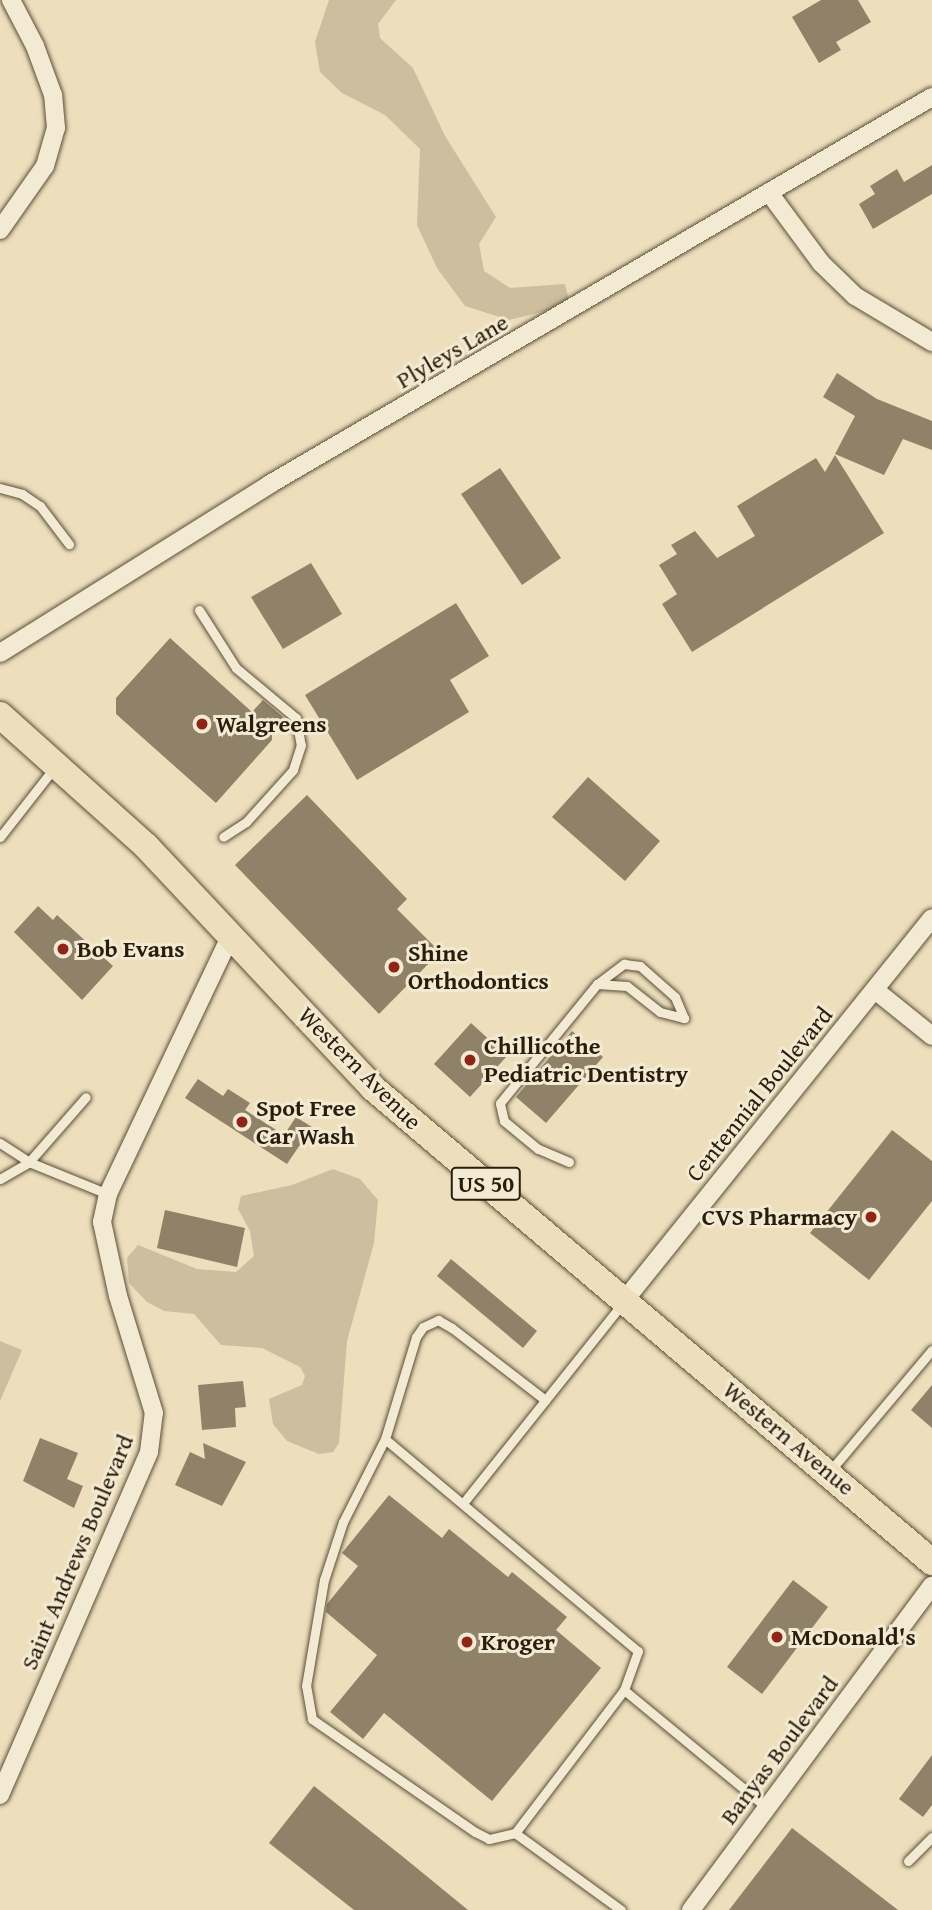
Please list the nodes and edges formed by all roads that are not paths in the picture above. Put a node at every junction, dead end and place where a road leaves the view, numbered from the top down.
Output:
1 (11, 0) edge
2 (932, 97) edge
3 (770, 194) junction
4 (0, 230) edge
5 (932, 342) edge
6 (0, 488) edge
7 (69, 544) dead end
8 (199, 610) dead end
9 (0, 653) edge
10 (0, 715) edge
11 (58, 764) junction
12 (0, 837) edge
13 (223, 837) dead end
14 (932, 918) edge
15 (232, 933) junction
16 (597, 984) junction
17 (875, 990) junction
18 (932, 1036) edge
19 (86, 1097) dead end
20 (0, 1143) edge
21 (569, 1161) dead end
22 (29, 1162) junction
23 (0, 1180) edge
24 (108, 1194) junction
25 (624, 1301) junction
26 (932, 1350) edge
27 (545, 1400) junction
28 (385, 1439) junction
29 (829, 1472) junction
30 (464, 1502) junction
31 (932, 1562) edge
32 (932, 1586) edge
33 (624, 1690) junction
34 (0, 1796) edge
35 (767, 1808) junction
36 (515, 1833) junction
37 (932, 1837) edge
38 (908, 1861) dead end
39 (621, 1910) edge
40 (691, 1910) edge

1 - 4 street
2 - 3 street, Plyleys Lane
3 - 5 street
3 - 9 street, Plyleys Lane
6 - 7 lane
8 - 13 lane
10 - 11 main road, Western Avenue / US 50
11 - 12 lane
11 - 15 main road, Western Avenue / US 50
14 - 17 street, Centennial Boulevard
15 - 24 street, Saint Andrews Boulevard
15 - 25 main road, Western Avenue / US 50
16 - 16 lane
16 - 21 lane
17 - 18 street
17 - 25 street, Centennial Boulevard
19 - 22 lane
20 - 22 lane
22 - 23 lane
22 - 24 lane
24 - 34 street, Saint Andrews Boulevard
25 - 27 lane
25 - 29 main road, Western Avenue / US 50
26 - 29 lane
27 - 28 lane
27 - 30 lane
28 - 30 lane
28 - 36 lane
29 - 31 main road, Western Avenue / US 50
30 - 33 lane
32 - 35 street, Banyas Boulevard
33 - 35 lane
33 - 36 lane
35 - 40 street, Banyas Boulevard
36 - 39 lane
37 - 38 lane

